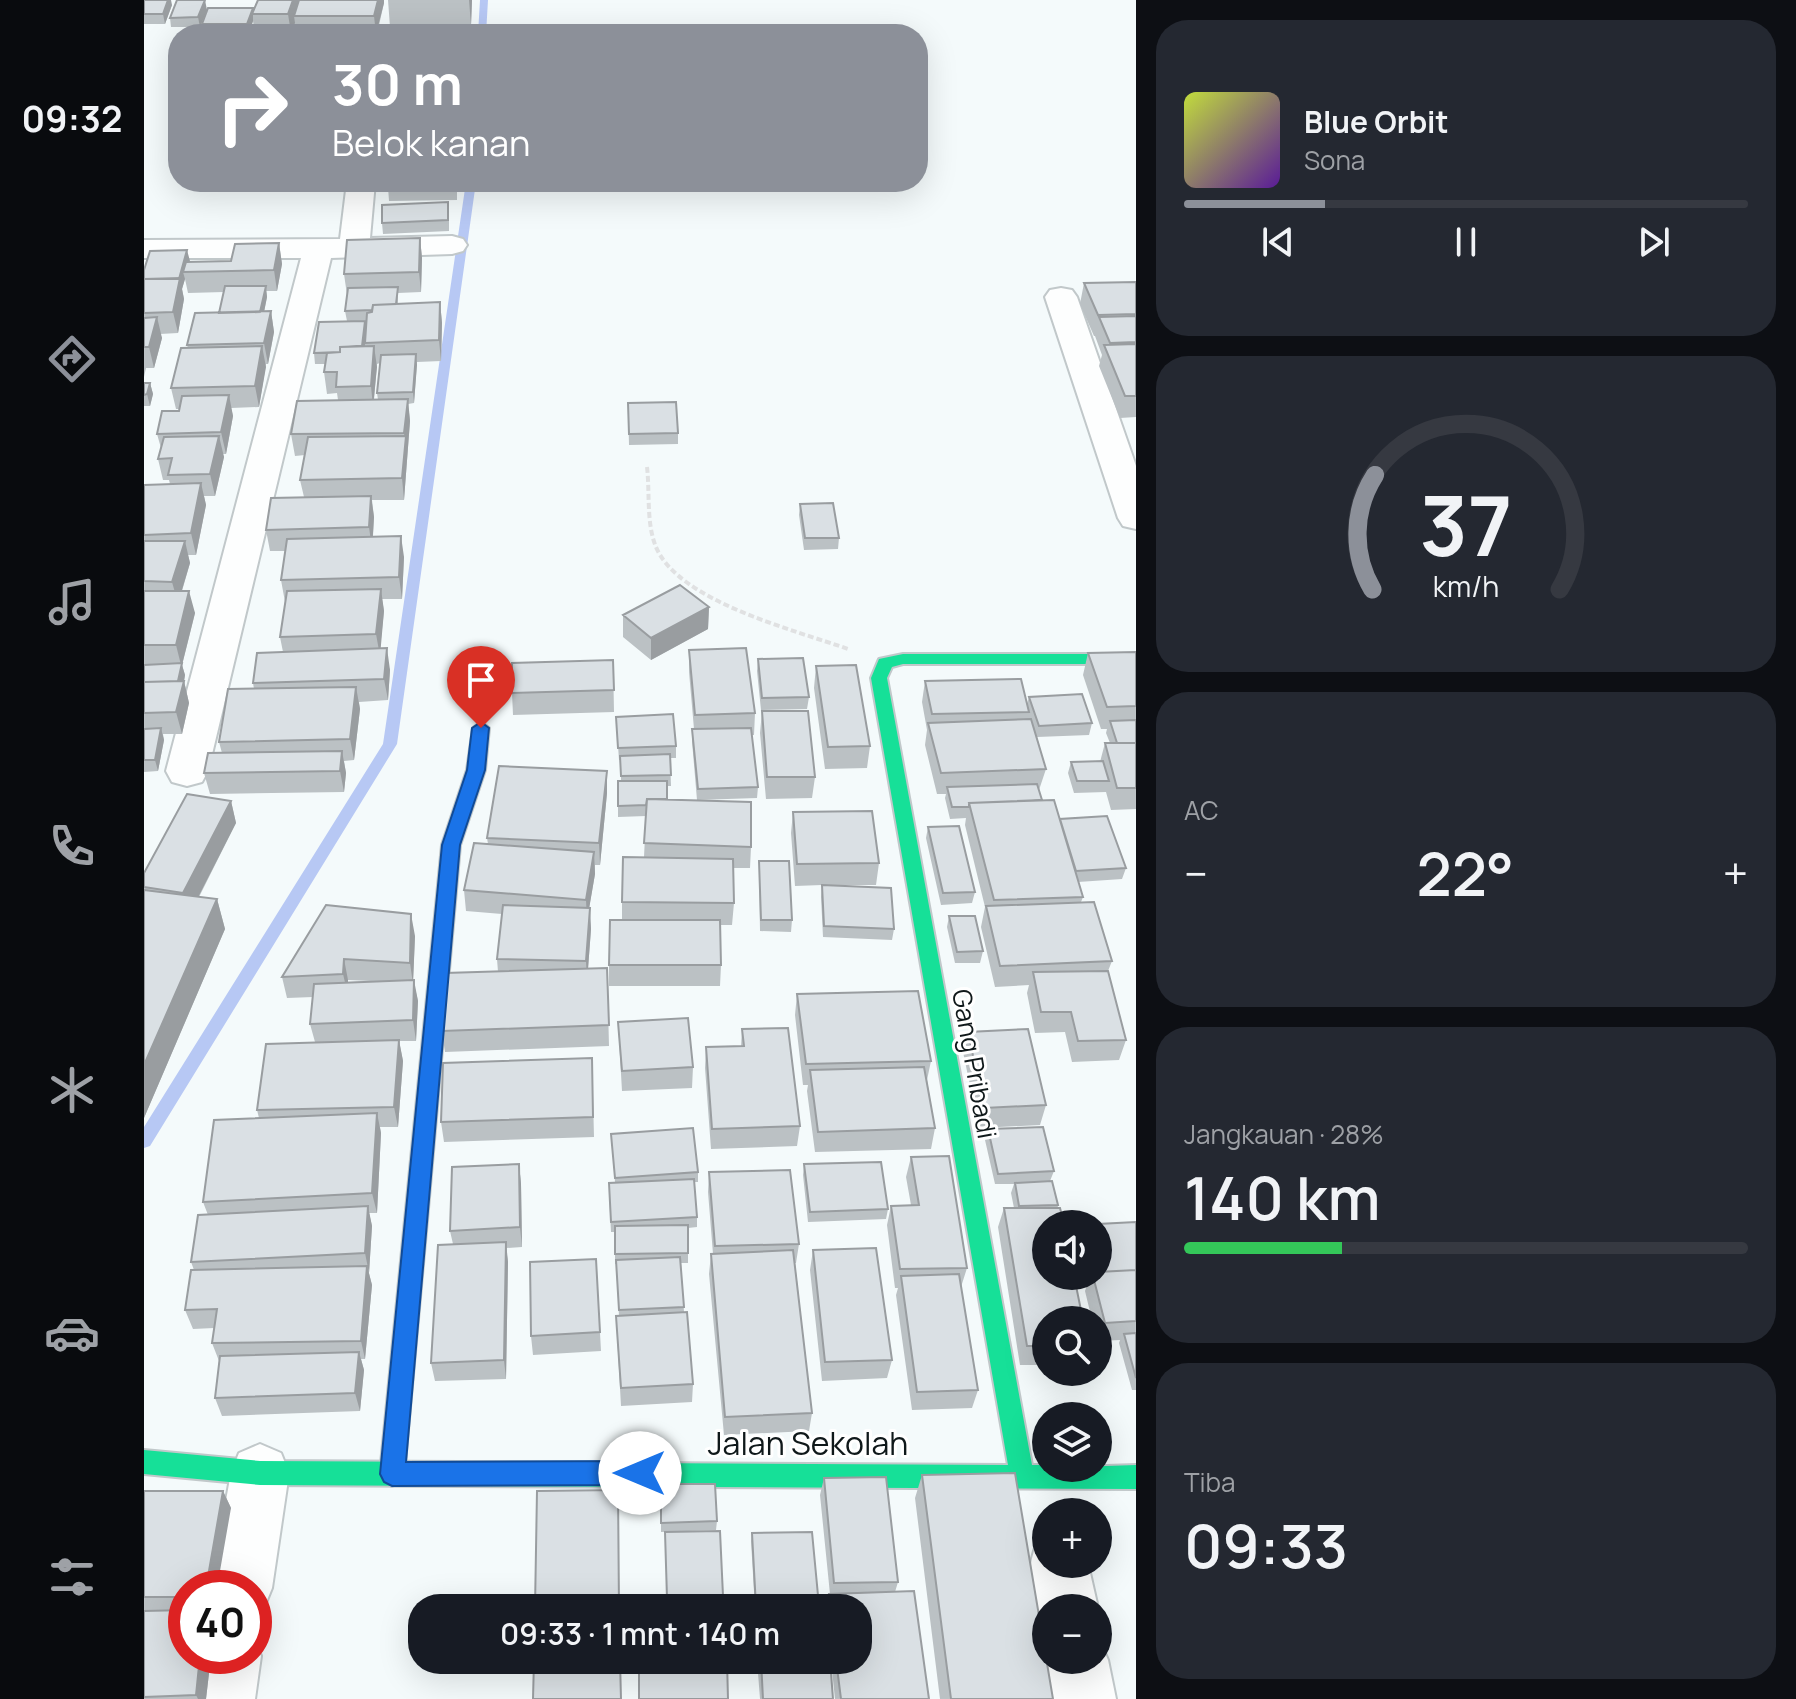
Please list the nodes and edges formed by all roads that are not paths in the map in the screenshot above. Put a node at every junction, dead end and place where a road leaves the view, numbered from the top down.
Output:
1 (360, 192) edge
2 (452, 245) dead end
3 (354, 247) junction
4 (144, 249) edge
5 (318, 249) junction
6 (1061, 297) dead end
7 (1136, 518) edge
8 (1136, 659) edge
9 (481, 728) dead end
10 (187, 771) dead end
11 (144, 1462) edge
12 (260, 1473) junction
13 (392, 1474) junction
14 (1136, 1477) edge
15 (1037, 1487) edge
16 (244, 1570) edge
17 (227, 1674) edge
18 (1080, 1674) edge
19 (223, 1699) edge
20 (1084, 1699) edge

1 - 3 street
2 - 3 street
3 - 5 street
4 - 5 street
5 - 10 street
6 - 7 street
8 - 15 street, Gang Pribadi
9 - 13 street
11 - 12 street, Jalan Sekolah
12 - 13 street, Jalan Sekolah
12 - 16 street
13 - 15 street, Jalan Sekolah
14 - 15 street, Jalan Sekolah
17 - 19 street
18 - 20 street

